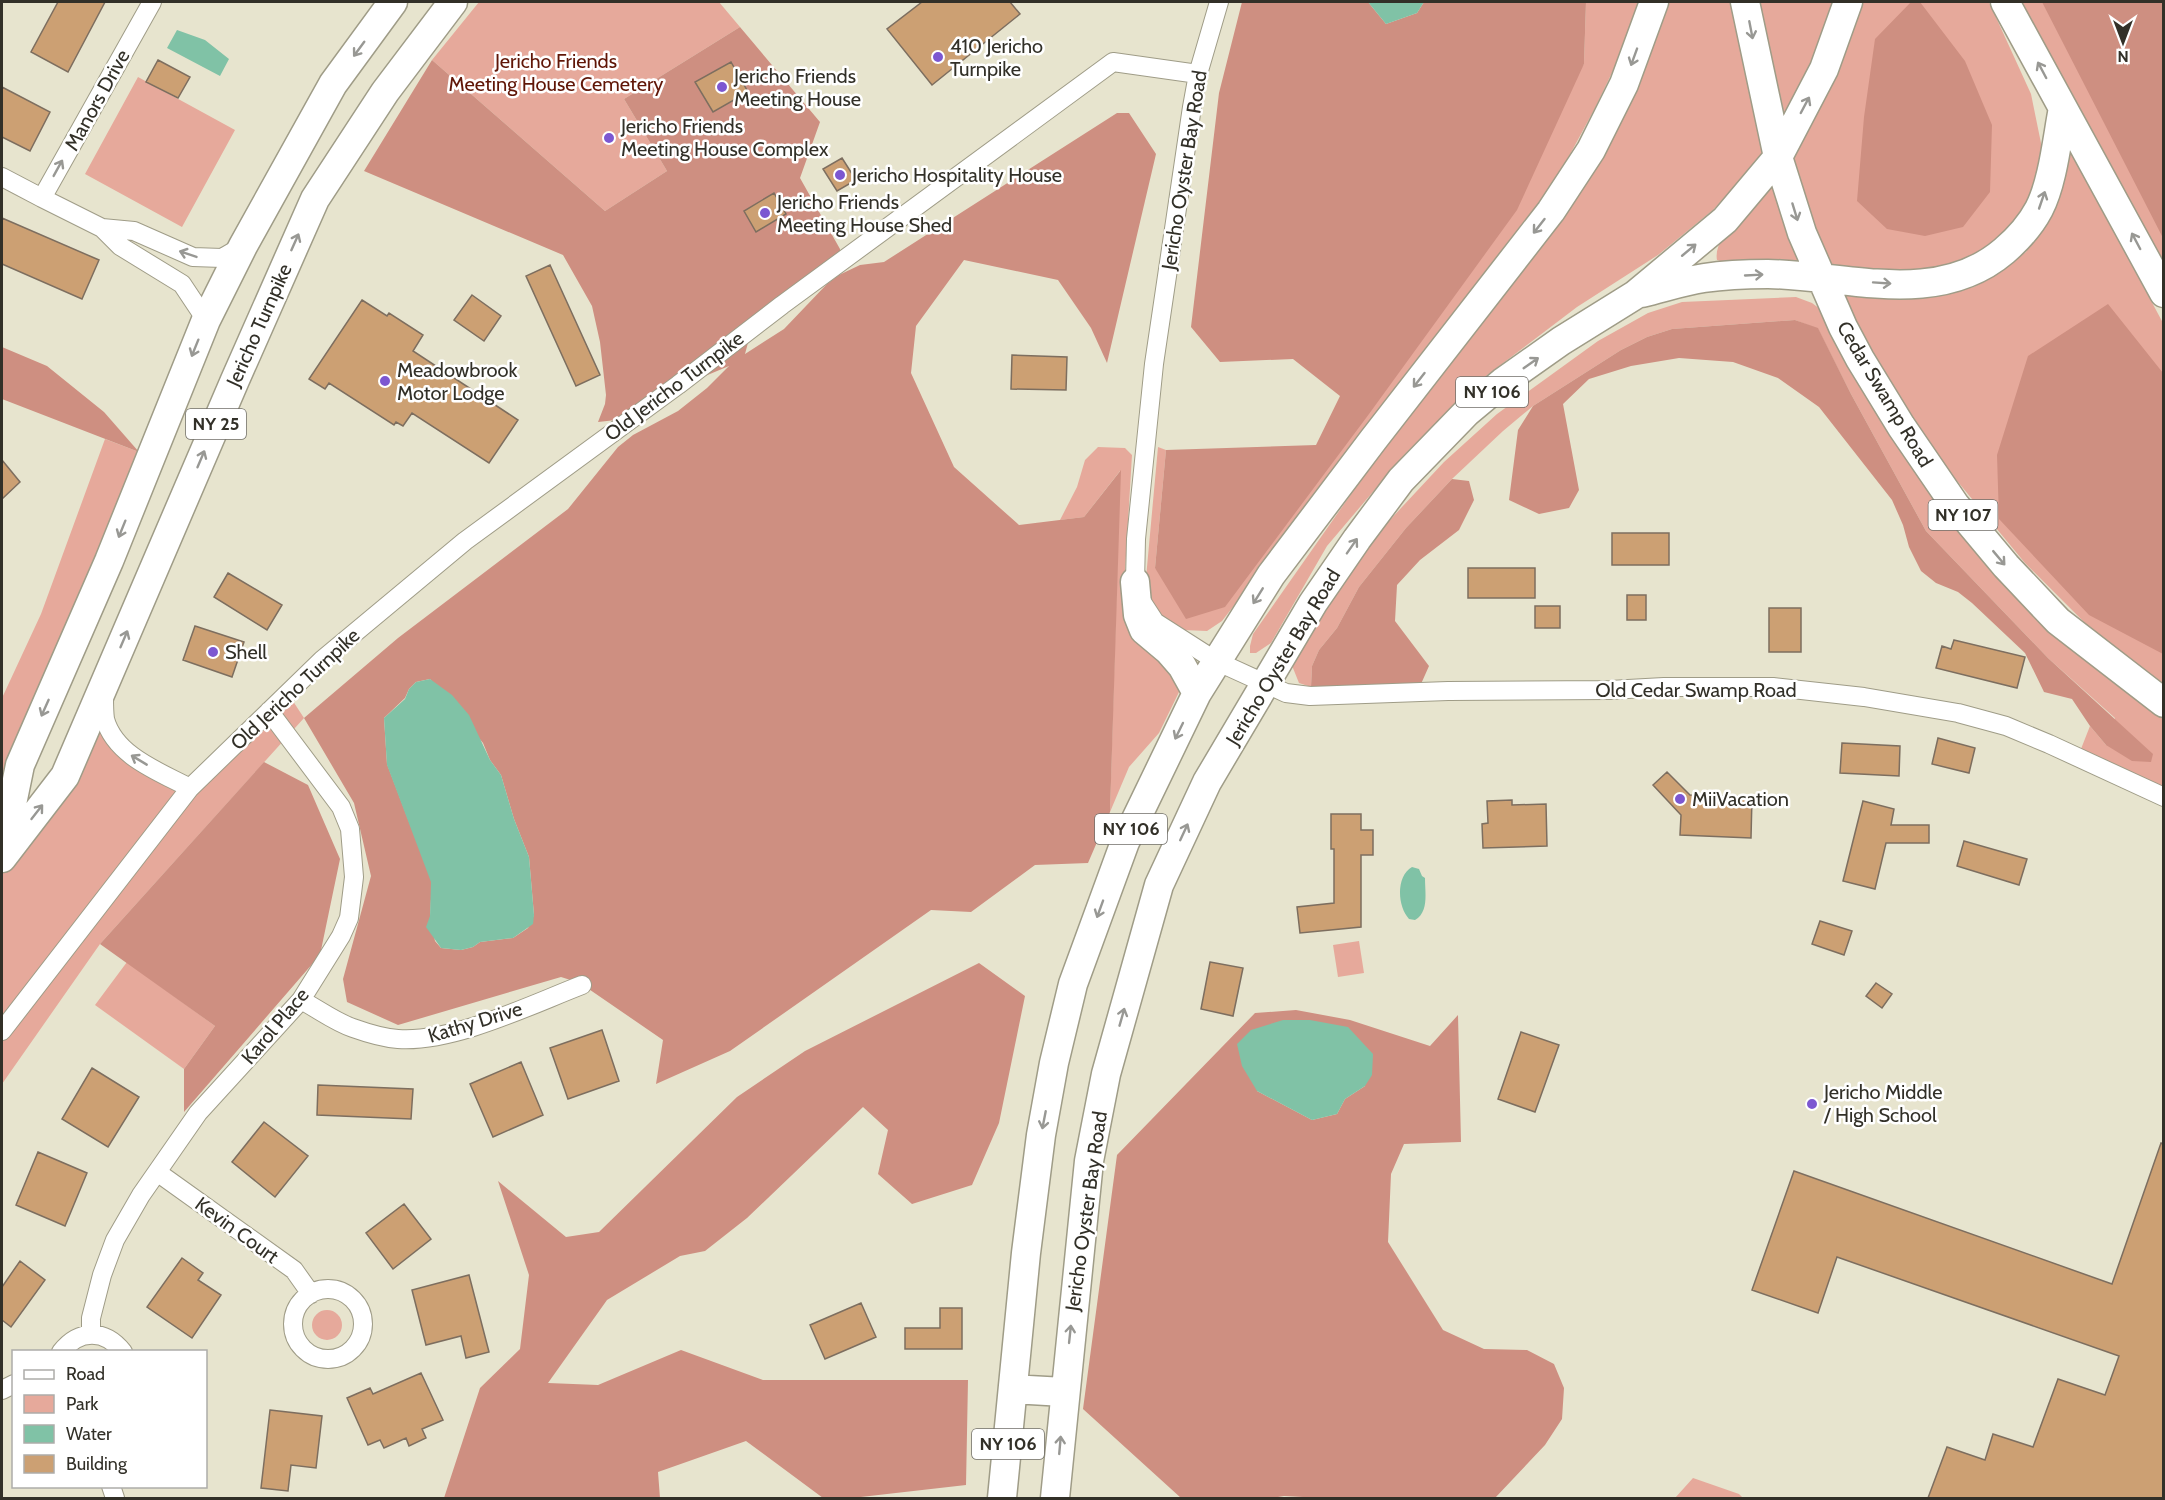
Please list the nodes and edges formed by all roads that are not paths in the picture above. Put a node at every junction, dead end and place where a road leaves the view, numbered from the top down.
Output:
1 (152, 2) edge
2 (393, 2) edge
3 (453, 2) edge
4 (1219, 2) edge
5 (1654, 2) edge
6 (1745, 2) edge
7 (1848, 2) edge
8 (2005, 2) edge
9 (1198, 74) junction
10 (2063, 108) junction
11 (1778, 157) junction
12 (2, 177) edge
13 (42, 198) junction
14 (102, 228) junction
15 (243, 246) junction
16 (1824, 279) junction
17 (2163, 293) edge
18 (1635, 295) junction
19 (206, 320) junction
20 (1135, 582) junction
21 (1216, 661) junction
22 (1264, 684) junction
23 (104, 685) junction
24 (1197, 693) junction
25 (2153, 695) edge
26 (269, 711) junction
27 (2163, 716) edge
28 (190, 788) junction
29 (2163, 797) edge
30 (2, 853) edge
31 (2, 858) edge
32 (582, 985) dead end
33 (301, 1000) junction
34 (2, 1031) edge
35 (157, 1172) junction
36 (311, 1294) dead end
37 (91, 1334) junction
38 (63, 1350) edge
39 (121, 1350) edge
40 (1013, 1389) junction
41 (1064, 1392) junction
42 (1002, 1498) edge
43 (1055, 1498) edge

13 -> 1 street, Manors Drive
2 -> 15 main road, NY 25
23 -> 3 main road, Jericho Turnpike / NY 25
4 - 9 street, Jericho Oyster Bay Road
5 -> 21 main road, NY 106
6 -> 11 main road, Cedar Swamp Road / NY 107
11 -> 7 main road, Jericho Oyster Bay Road / NY 106
10 -> 8 main road
9 - 20 street, Jericho Oyster Bay Road
9 - 26 street, Old Jericho Turnpike
16 -> 10 main road
17 -> 10 main road
11 -> 16 main road, Cedar Swamp Road / NY 107
18 -> 11 main road, Jericho Oyster Bay Road / NY 106
12 - 13 street
13 - 14 street
15 -> 14 street
14 - 19 street
15 - 19 main road, NY 25
18 -> 16 main road
16 -> 25 main road, Cedar Swamp Road / NY 107
22 -> 18 main road, Jericho Oyster Bay Road / NY 106
19 -> 30 main road, NY 25
20 - 21 street, Jericho Oyster Bay Road
20 - 24 main road
21 - 22 street, Old Cedar Swamp Road
21 - 24 main road, NY 106
22 - 29 street, Old Cedar Swamp Road
41 -> 22 main road, Jericho Oyster Bay Road / NY 106
28 -> 23 street
31 -> 23 main road, Jericho Turnpike / NY 25
24 -> 40 main road, NY 106
25 - 27 main road, Cedar Swamp Road
26 - 28 street, Old Jericho Turnpike
26 - 33 street, Karol Place
28 - 34 street, Old Jericho Turnpike
32 - 33 street, Kathy Drive
33 - 35 street, Karol Place
35 - 36 street, Kevin Court
35 - 37 street, Karol Place
37 - 38 street
37 - 39 street
40 - 41 main road
40 - 42 main road, NY 106
43 -> 41 main road, Jericho Oyster Bay Road / NY 106

